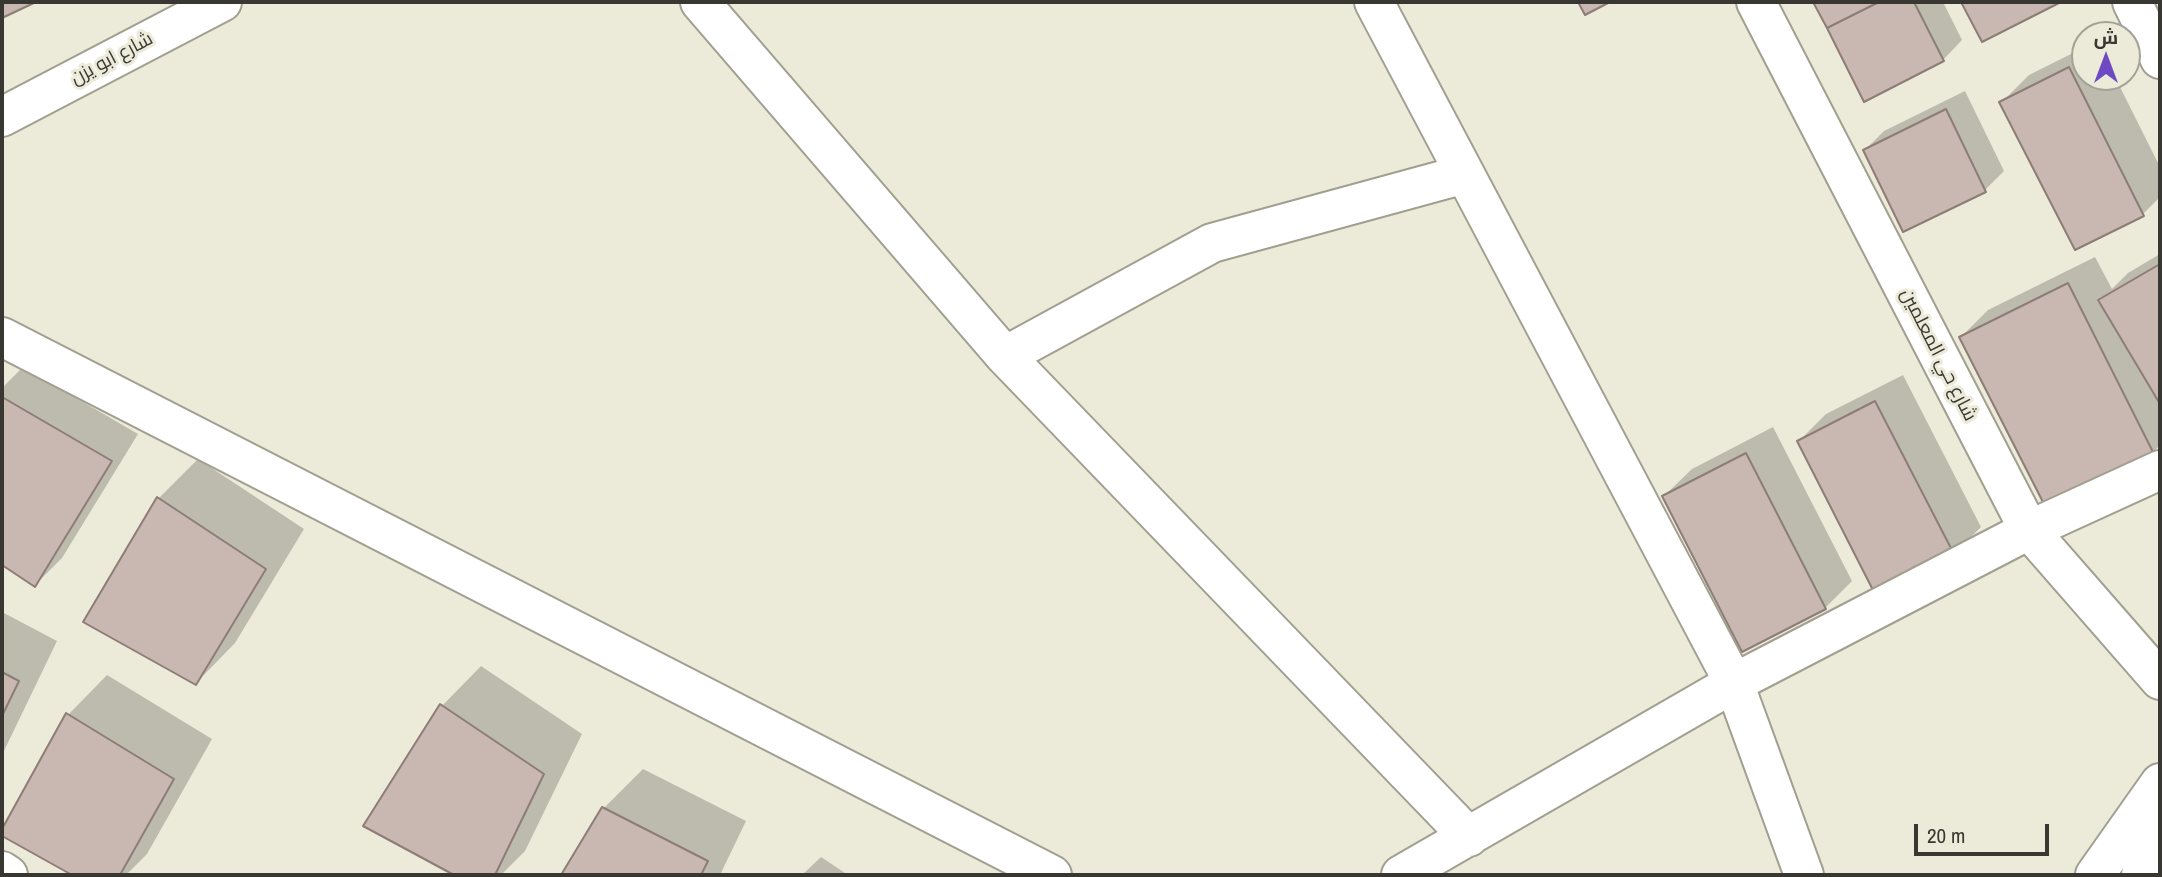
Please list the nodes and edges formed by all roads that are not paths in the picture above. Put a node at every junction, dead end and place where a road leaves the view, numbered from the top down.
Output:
1 (222, 2) edge
2 (700, 2) edge
3 (1374, 2) edge
4 (1756, 2) edge
5 (2132, 2) edge
6 (2160, 60) edge
7 (2, 117) edge
8 (1465, 174) junction
9 (2, 337) edge
10 (1005, 356) junction
11 (2160, 470) edge
12 (2029, 530) junction
13 (2160, 680) edge
14 (1734, 683) junction
15 (2159, 784) edge
16 (1469, 837) junction
17 (2, 871) edge
18 (8, 875) edge
19 (1052, 875) edge
20 (1401, 875) edge
21 (1804, 875) edge
22 (2095, 875) edge
23 (2141, 875) edge

1 - 7 street, شارع ابو يزن
2 - 10 street
3 - 8 street
4 - 12 street, شارع حي المعلمين
5 - 6 street
8 - 10 street
8 - 14 street
9 - 19 street
10 - 16 street
11 - 12 street
12 - 13 street, شارع حي المعلمين
12 - 14 street
14 - 16 street
14 - 21 street
15 - 22 street
15 - 23 street
16 - 20 street
17 - 18 street

